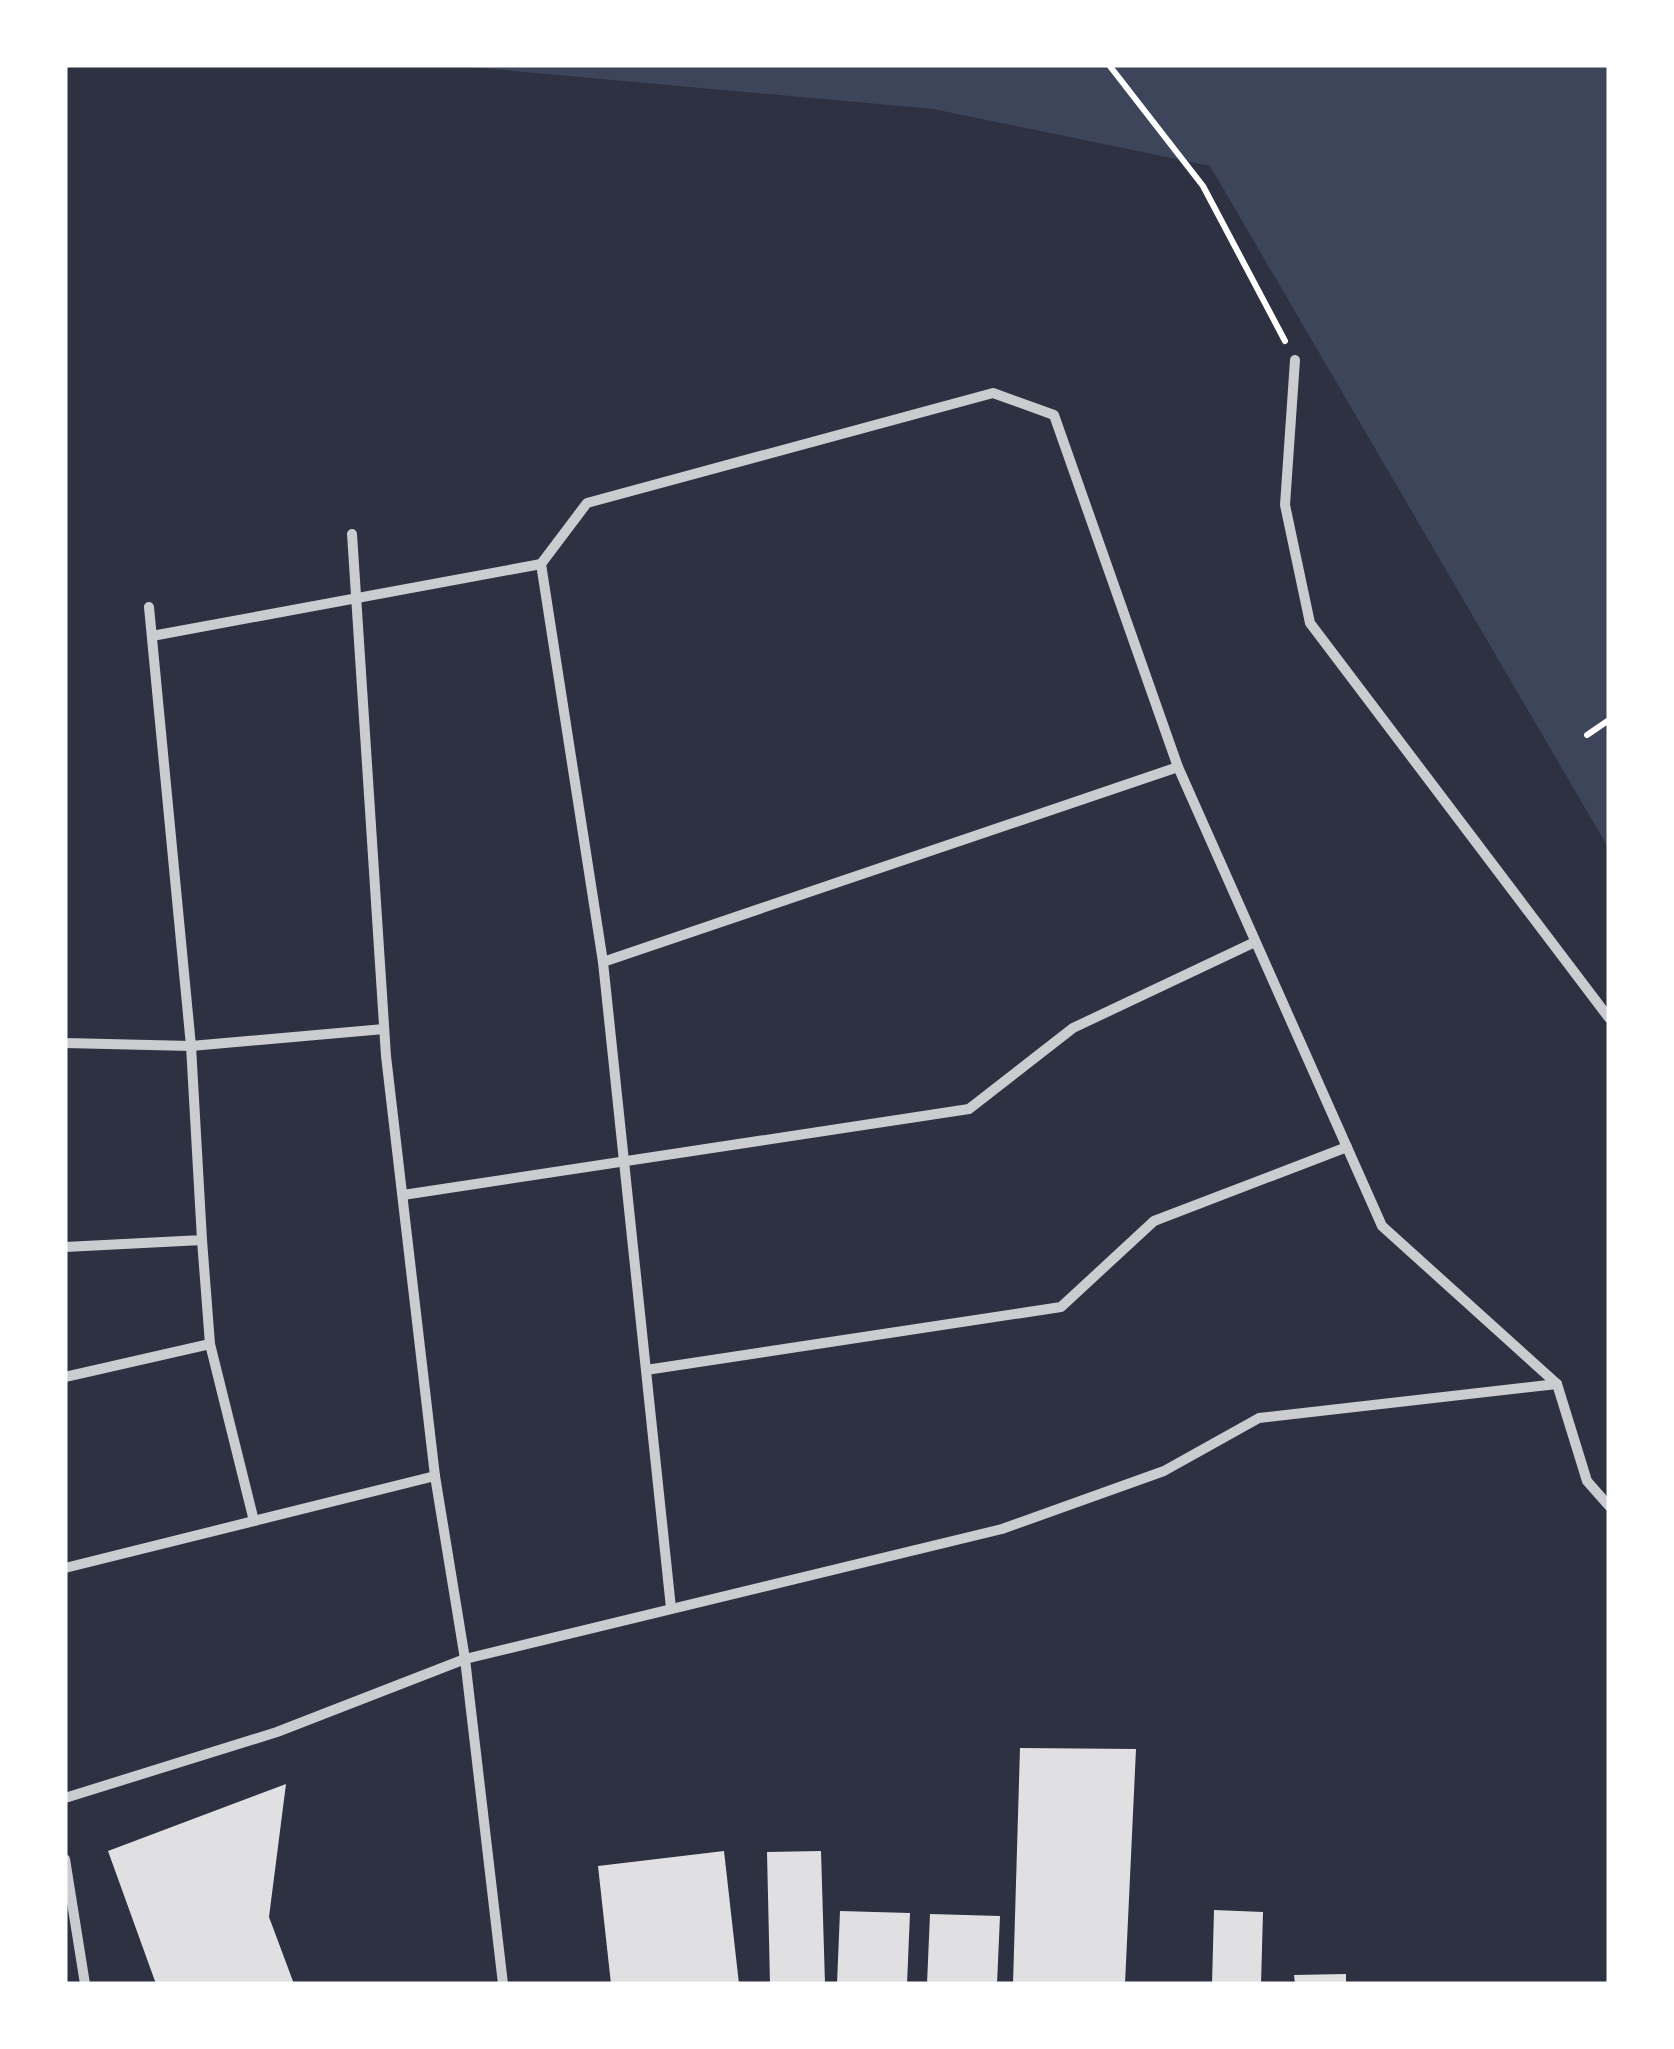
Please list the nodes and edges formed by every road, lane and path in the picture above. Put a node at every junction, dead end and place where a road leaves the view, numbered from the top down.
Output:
1 (1109, 65) edge
2 (1295, 360) joint
3 (352, 534) dead end
4 (541, 564) junction
5 (356, 598) junction
6 (149, 607) dead end
7 (152, 636) junction
8 (1609, 720) edge
9 (1587, 735) dead end
10 (1178, 768) junction
11 (1255, 942) junction
12 (603, 962) junction
13 (1609, 1018) edge
14 (384, 1028) junction
15 (65, 1043) edge
16 (191, 1046) junction
17 (1346, 1147) junction
18 (624, 1161) junction
19 (403, 1195) junction
20 (202, 1240) junction
21 (65, 1247) edge
22 (210, 1344) junction
23 (646, 1370) junction
24 (65, 1377) edge
25 (1557, 1384) junction
26 (435, 1476) junction
27 (1609, 1506) edge
28 (254, 1521) junction
29 (65, 1568) edge
30 (671, 1608) junction
31 (464, 1659) junction
32 (65, 1798) edge
33 (65, 1860) edge
34 (84, 1984) edge
35 (503, 1984) edge

1 - 2 path
2 - 13 street
3 - 5 street
4 - 5 street
4 - 10 street
4 - 12 street
5 - 7 street
5 - 14 street
6 - 7 street
7 - 16 street
8 - 9 path
10 - 11 street
10 - 12 street
11 - 17 street
11 - 18 street
12 - 18 street
14 - 16 street
14 - 19 street
15 - 16 street
16 - 20 street
17 - 23 street
17 - 25 street
18 - 19 street
18 - 23 street
19 - 26 street
20 - 21 street
20 - 22 street
22 - 24 street
22 - 28 street
23 - 30 street
25 - 27 street
25 - 30 street
26 - 28 street
26 - 31 street
28 - 29 street
30 - 31 street
31 - 32 street
31 - 35 street
33 - 34 street

